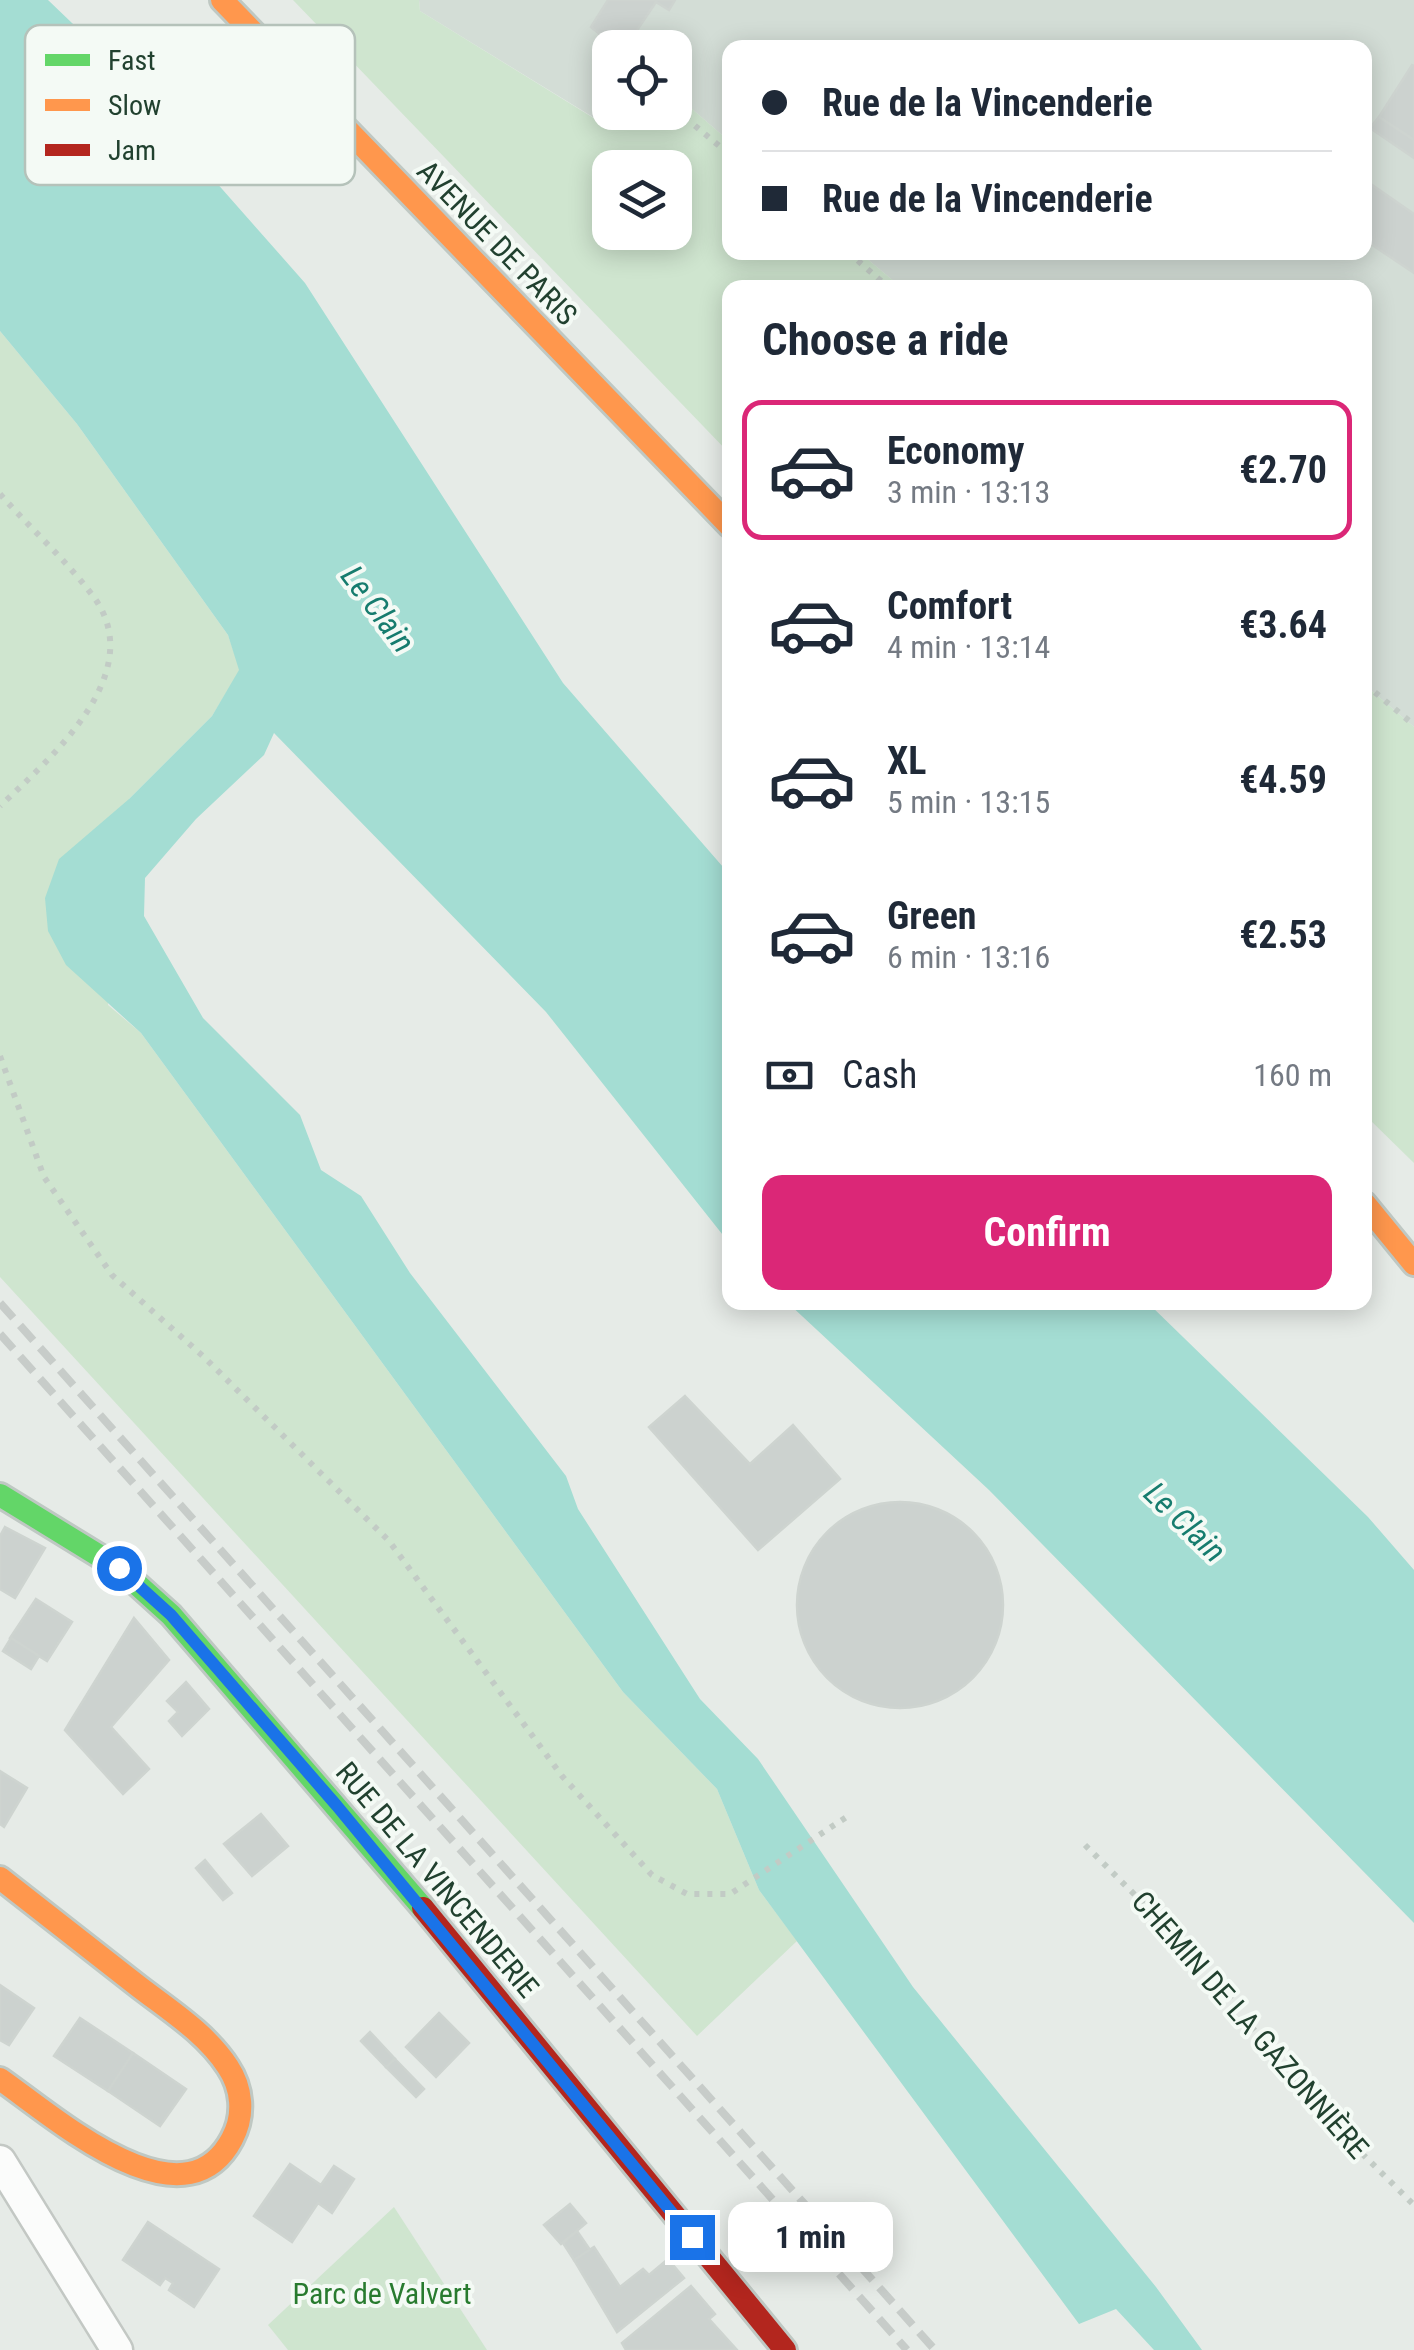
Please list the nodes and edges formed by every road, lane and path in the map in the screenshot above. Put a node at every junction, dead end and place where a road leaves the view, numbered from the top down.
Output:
1 (222, 0) edge
2 (246, 25) edge
3 (692, 123) edge
4 (355, 138) edge
5 (722, 147) edge
6 (857, 260) edge
7 (881, 280) edge
8 (0, 494) edge
9 (722, 518) edge
10 (1372, 690) edge
11 (1414, 725) edge
12 (0, 806) edge
13 (0, 1056) edge
14 (1372, 1185) edge
15 (1372, 1213) edge
16 (1414, 1226) edge
17 (1414, 1264) edge
18 (0, 1495) edge
19 (848, 1816) dead end
20 (1085, 1845) dead end
21 (0, 1878) edge
22 (0, 2079) edge
23 (0, 2160) edge
24 (1414, 2205) edge
25 (117, 2350) edge
26 (785, 2350) edge

1 - 2 main road, AVENUE DE PARIS
3 - 5 path
4 - 9 main road, AVENUE DE PARIS
6 - 7 path
8 - 12 path
10 - 11 path
13 - 19 path
14 - 16 main road
15 - 17 main road
18 - 26 main road, RUE DE LA VINCENDERIE
20 - 24 path, CHEMIN DE LA GAZONNIÈRE
21 - 22 main road
23 - 25 street

